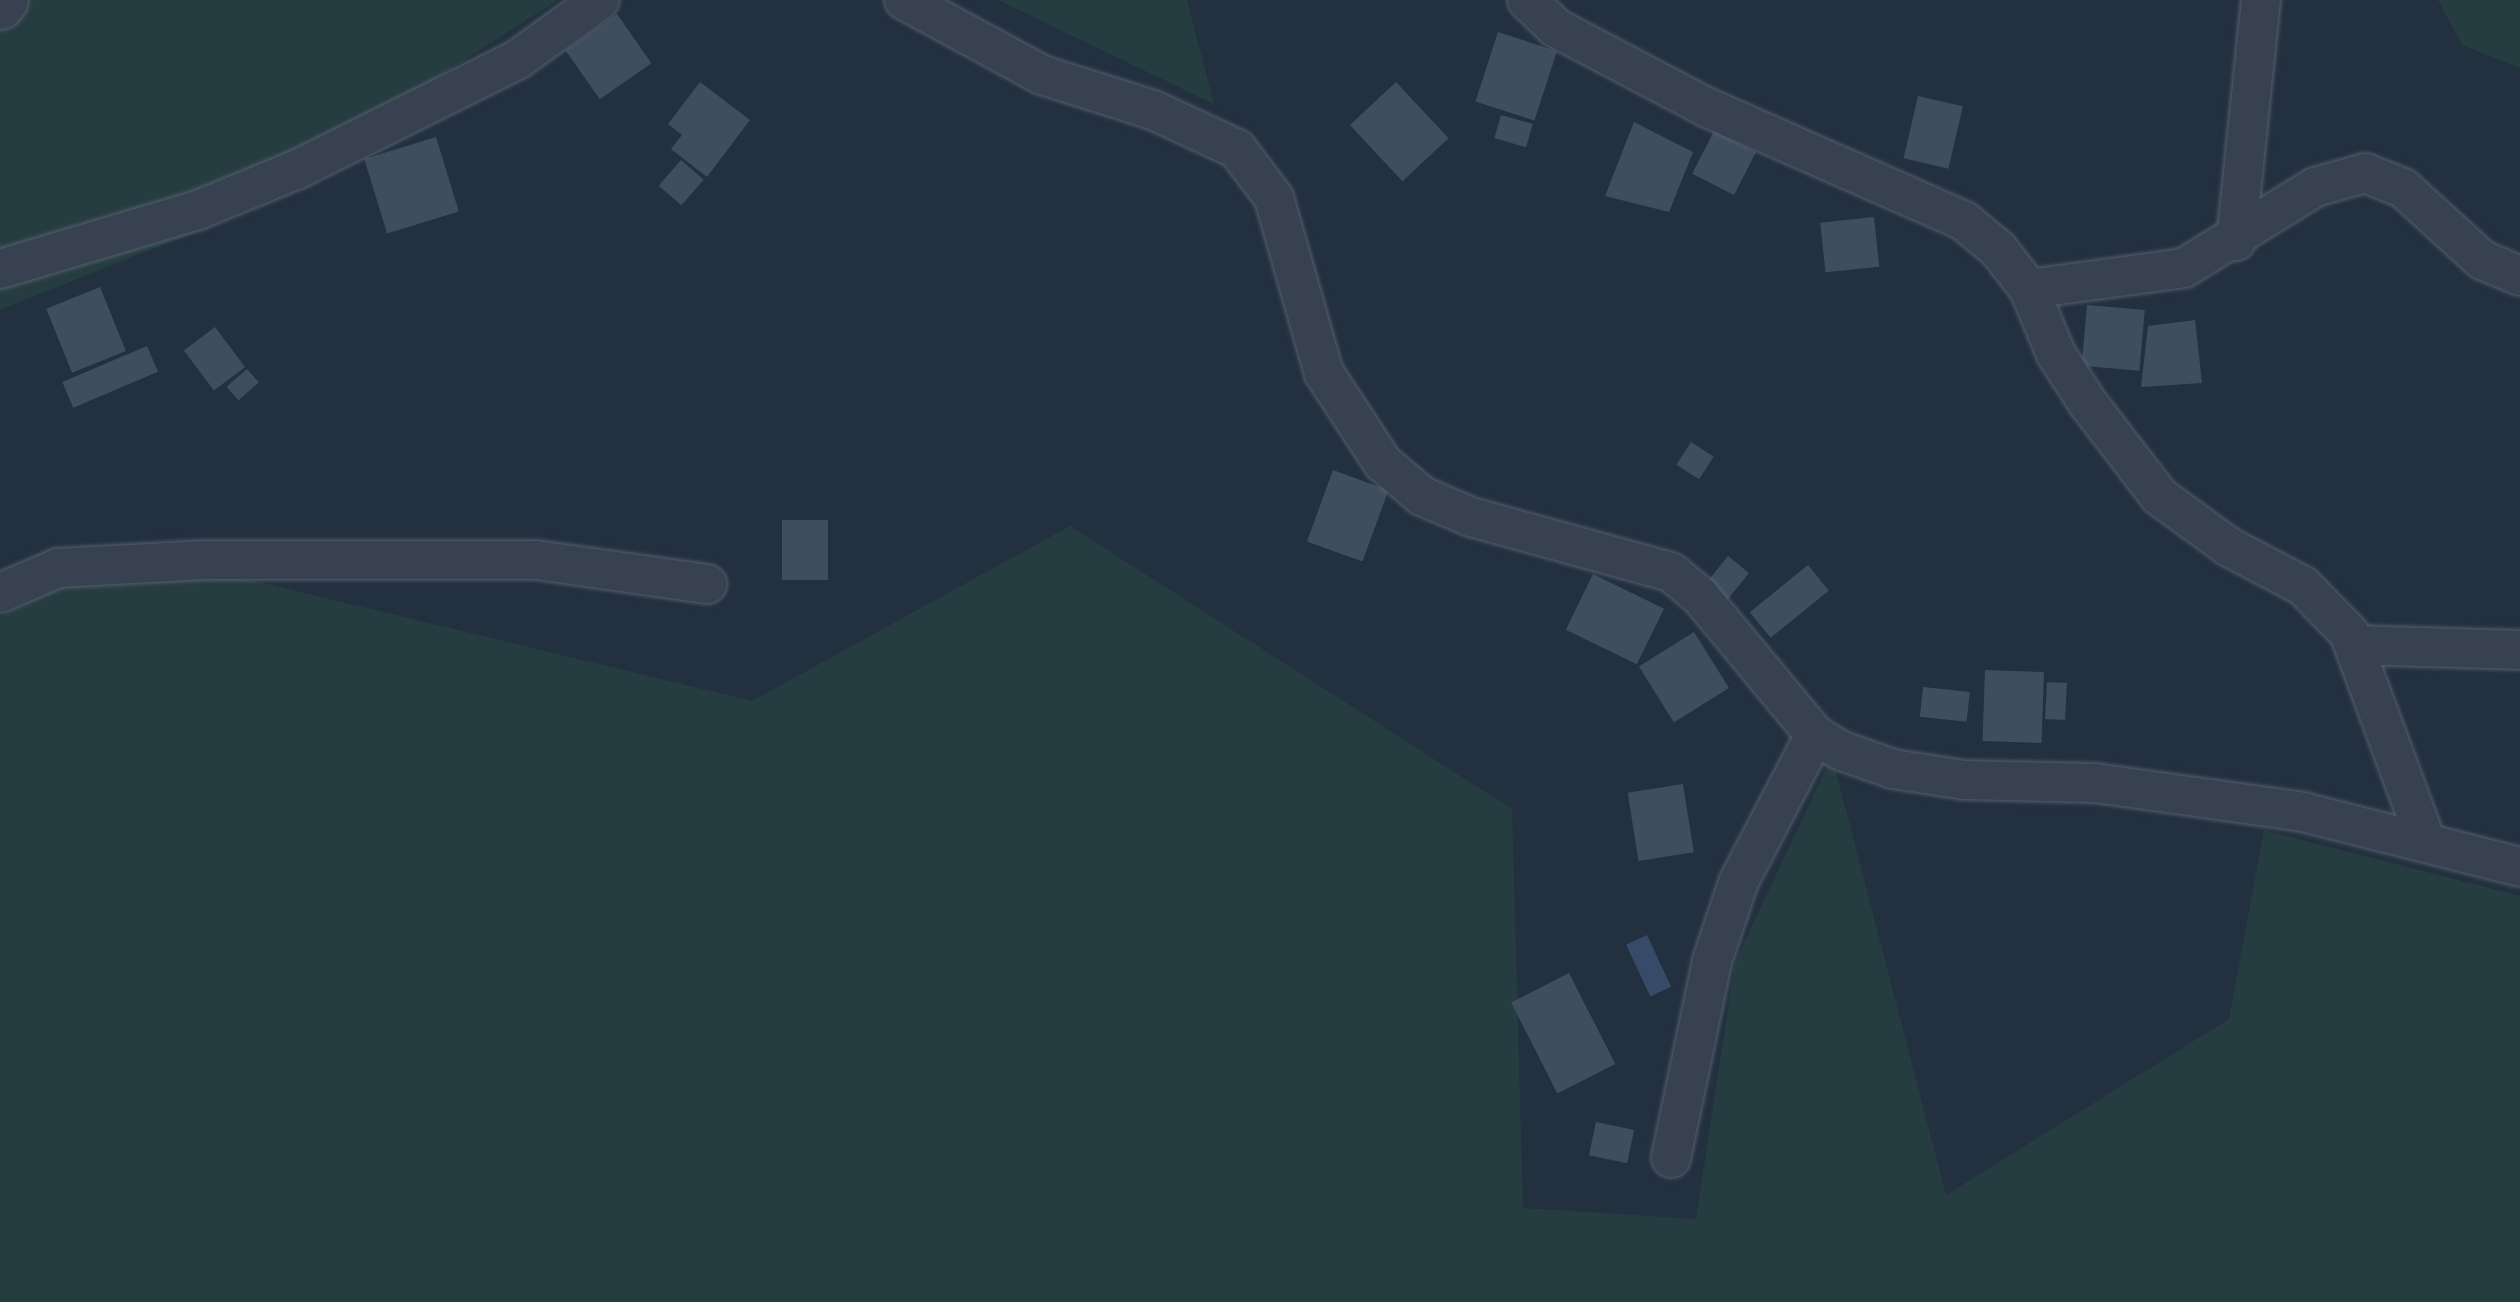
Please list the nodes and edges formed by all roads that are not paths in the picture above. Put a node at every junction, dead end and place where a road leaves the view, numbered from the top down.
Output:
1 (600, 0) edge
2 (904, 0) edge
3 (1527, 0) edge
4 (2261, 0) edge
5 (2236, 241) junction
6 (0, 269) edge
7 (2520, 276) edge
8 (2029, 289) junction
9 (708, 584) dead end
10 (0, 593) edge
11 (2355, 646) junction
12 (2520, 650) edge
13 (1815, 735) junction
14 (2426, 841) junction
15 (2520, 867) edge
16 (1671, 1158) dead end

1 - 6 street
2 - 13 street
3 - 8 street
4 - 5 street
5 - 7 street
5 - 8 street
8 - 11 street
9 - 10 street
11 - 12 street
11 - 14 street
13 - 14 street
13 - 16 street
14 - 15 street

